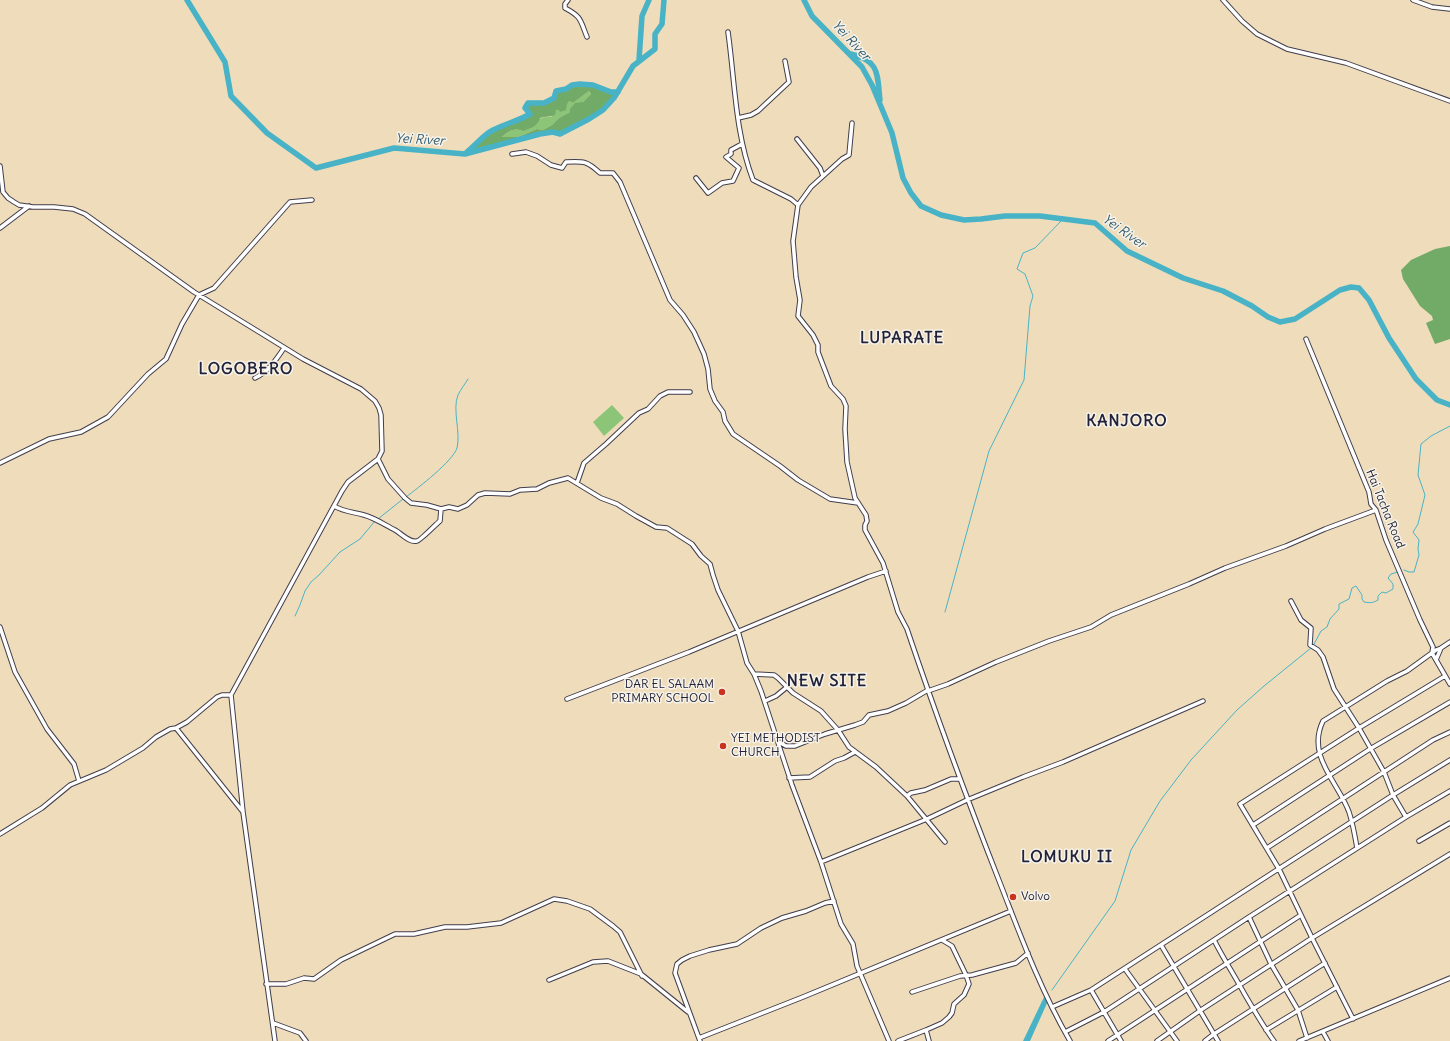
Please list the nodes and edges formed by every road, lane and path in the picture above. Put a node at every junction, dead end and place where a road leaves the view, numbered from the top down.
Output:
1 (568, 0) edge
2 (1223, 0) edge
3 (1413, 0) edge
4 (1450, 10) edge
5 (728, 32) dead end
6 (587, 37) dead end
7 (785, 61) dead end
8 (1450, 100) edge
9 (738, 118) junction
10 (852, 123) dead end
11 (797, 139) dead end
12 (742, 144) junction
13 (512, 154) dead end
14 (0, 166) edge
15 (823, 176) junction
16 (696, 178) dead end
17 (312, 200) dead end
18 (798, 205) junction
19 (29, 206) junction
20 (0, 228) edge
21 (199, 295) junction
22 (1306, 339) dead end
23 (284, 348) junction
24 (255, 378) dead end
25 (690, 392) dead end
26 (378, 459) junction
27 (0, 463) edge
28 (577, 483) junction
29 (858, 503) junction
30 (334, 506) junction
31 (441, 509) junction
32 (1376, 510) junction
33 (886, 571) junction
34 (1291, 601) dead end
35 (0, 627) edge
36 (738, 631) junction
37 (1450, 642) edge
38 (1441, 648) junction
39 (1432, 653) junction
40 (1436, 660) junction
41 (754, 674) junction
42 (1445, 676) junction
43 (1450, 684) edge
44 (787, 687) junction
45 (928, 691) junction
46 (231, 695) junction
47 (567, 699) dead end
48 (765, 701) junction
49 (1203, 701) dead end
50 (1450, 702) edge
51 (1345, 708) junction
52 (176, 728) junction
53 (1359, 728) junction
54 (838, 730) junction
55 (1450, 732) edge
56 (778, 742) junction
57 (1370, 749) junction
58 (855, 752) junction
59 (1319, 754) junction
60 (1450, 760) edge
61 (1384, 772) junction
62 (1329, 776) junction
63 (790, 778) junction
64 (959, 779) junction
65 (79, 780) junction
66 (1450, 791) edge
67 (1393, 795) junction
68 (907, 796) junction
69 (1342, 799) junction
70 (967, 800) junction
71 (243, 812) junction
72 (1406, 818) junction
73 (927, 819) junction
74 (1352, 822) junction
75 (1450, 823) edge
76 (1253, 824) junction
77 (0, 834) edge
78 (1419, 841) dead end
79 (945, 842) dead end
80 (1267, 848) junction
81 (1357, 848) junction
82 (1450, 854) edge
83 (821, 862) junction
84 (1279, 869) junction
85 (1290, 891) junction
86 (834, 901) junction
87 (1011, 911) junction
88 (1301, 915) junction
89 (1249, 917) junction
90 (1312, 938) junction
91 (942, 940) junction
92 (1214, 940) junction
93 (1260, 941) junction
94 (1162, 945) junction
95 (1028, 953) junction
96 (1325, 963) junction
97 (1226, 964) junction
98 (1271, 964) junction
99 (1174, 965) junction
100 (1125, 969) junction
101 (861, 973) junction
102 (966, 975) junction
103 (642, 976) junction
104 (1450, 978) edge
105 (549, 980) dead end
106 (266, 984) junction
107 (1240, 985) junction
108 (1337, 987) junction
109 (1187, 988) junction
110 (1139, 989) junction
111 (1286, 989) junction
112 (1091, 990) junction
113 (912, 992) dead end
114 (1052, 1008) junction
115 (1154, 1010) junction
116 (1201, 1010) junction
117 (1252, 1010) junction
118 (1298, 1010) junction
119 (1104, 1012) junction
120 (689, 1013) junction
121 (1353, 1019) junction
122 (273, 1023) junction
123 (926, 1030) junction
124 (1266, 1030) junction
125 (1170, 1031) junction
126 (1065, 1032) junction
127 (1323, 1032) junction
128 (1214, 1034) junction
129 (1117, 1035) junction
130 (1307, 1038) junction
131 (699, 1040) edge
132 (275, 1041) edge
133 (306, 1041) edge
134 (889, 1041) edge
135 (898, 1041) edge
136 (929, 1041) edge
137 (1070, 1041) edge
138 (1108, 1041) edge
139 (1121, 1041) edge
140 (1157, 1041) edge
141 (1177, 1041) edge
142 (1205, 1041) edge
143 (1218, 1041) edge
144 (1274, 1041) edge
145 (1299, 1041) edge
146 (1328, 1041) edge

1 - 6 street
2 - 8 street
3 - 4 street
5 - 9 street
7 - 9 street
9 - 12 street
10 - 15 street
11 - 15 street
12 - 16 street
12 - 18 street
13 - 29 street
14 - 19 street
15 - 18 street
17 - 21 street
18 - 29 street
19 - 20 street
19 - 21 street
21 - 23 street
21 - 27 street
22 - 32 street, Hai Tacha Road
23 - 24 street
23 - 26 street
25 - 28 street
26 - 30 street
26 - 31 street
28 - 31 street
28 - 36 street
29 - 33 street
30 - 31 street
30 - 46 street
32 - 39 street, Hai Tacha Road
32 - 45 street
33 - 36 street
33 - 45 street
34 - 51 street
35 - 65 street
36 - 41 street
36 - 47 street
37 - 38 street
38 - 39 street
38 - 40 street
39 - 40 street, Hai Tacha Road
39 - 51 street
40 - 42 street, Hai Tacha Road
41 - 44 street
41 - 48 street
42 - 43 street, Hai Tacha Road
42 - 53 street
44 - 48 street
44 - 54 street
45 - 54 street
45 - 64 street
46 - 52 street
46 - 71 street
48 - 56 street
49 - 70 street
50 - 57 street
51 - 53 street
51 - 59 street
52 - 65 street
52 - 71 street
53 - 57 street
53 - 59 street
54 - 56 street
54 - 58 street
55 - 61 street
56 - 63 street
57 - 61 street
57 - 62 street
58 - 63 street
58 - 68 street
59 - 62 street
59 - 76 street
60 - 67 street
61 - 67 street
61 - 69 street
62 - 69 street
62 - 76 street
63 - 83 street
64 - 68 street
64 - 70 street
65 - 77 street
66 - 72 street
67 - 72 street
67 - 74 street
68 - 73 street
69 - 74 street
69 - 80 street
70 - 73 street
70 - 87 street
71 - 106 street
72 - 81 street
73 - 79 street
73 - 83 street
74 - 81 street
74 - 84 street
75 - 78 street
76 - 80 street
80 - 84 street
81 - 85 street
82 - 90 street
83 - 86 street
84 - 85 street
84 - 94 street
85 - 88 street
85 - 89 street
86 - 101 street
86 - 120 street
87 - 91 street
87 - 95 street
88 - 90 street
88 - 93 street
89 - 92 street
89 - 93 street
90 - 96 street
90 - 98 street
91 - 101 street
91 - 102 street
92 - 97 street
92 - 99 street
93 - 97 street
93 - 98 street
94 - 99 street
94 - 100 street
95 - 102 street
95 - 114 street
96 - 108 street
96 - 111 street
97 - 107 street
97 - 109 street
98 - 107 street
98 - 111 street
99 - 109 street
99 - 110 street
100 - 110 street
100 - 112 street
101 - 131 street
101 - 134 street
102 - 113 street
102 - 123 street
103 - 105 street
103 - 106 street
103 - 120 street
104 - 121 street
106 - 122 street
107 - 116 street
107 - 117 street
108 - 118 street
108 - 121 street
109 - 115 street
109 - 116 street
110 - 115 street
110 - 119 street
111 - 117 street
111 - 118 street
112 - 114 street
112 - 119 street
114 - 126 street
115 - 125 street
115 - 129 street
116 - 125 street
116 - 128 street
117 - 124 street
117 - 128 street
118 - 124 street
118 - 130 street
119 - 126 street
119 - 129 street
120 - 131 street
121 - 127 street
122 - 132 street
122 - 133 street
123 - 135 street
123 - 136 street
124 - 144 street
125 - 140 street
125 - 141 street
126 - 137 street
127 - 130 street
127 - 146 street
128 - 142 street
128 - 143 street
129 - 138 street
129 - 139 street
130 - 145 street

